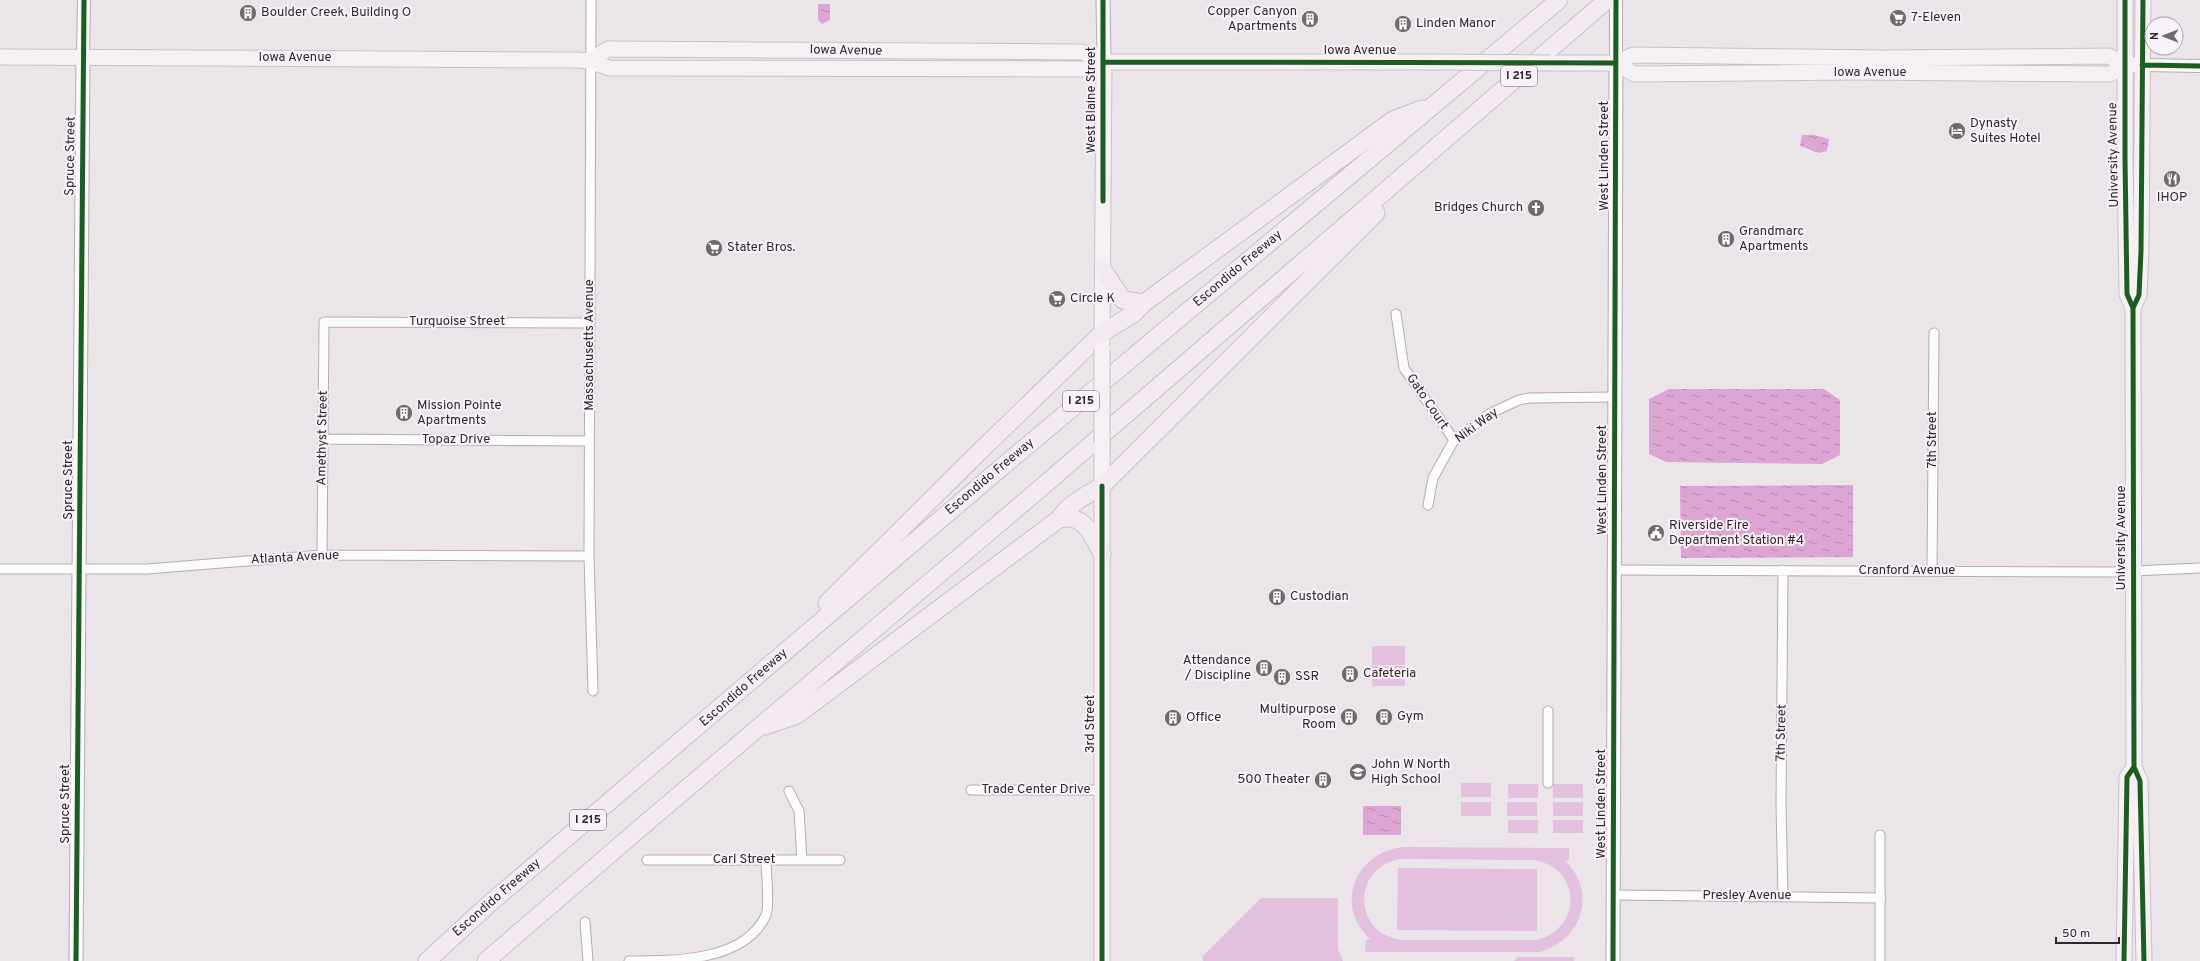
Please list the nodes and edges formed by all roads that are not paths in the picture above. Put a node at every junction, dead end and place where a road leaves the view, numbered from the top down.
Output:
1 (84, 0) edge
2 (591, 0) edge
3 (1103, 0) edge
4 (1559, 0) edge
5 (1607, 0) edge
6 (1616, 0) edge
7 (2125, 0) edge
8 (2143, 0) edge
9 (0, 57) edge
10 (84, 58) junction
11 (590, 61) junction
12 (1104, 62) junction
13 (1616, 63) junction
14 (2125, 64) junction
15 (2142, 65) junction
16 (2200, 66) edge
17 (1437, 103) junction
18 (1456, 131) junction
19 (2126, 198) junction
20 (2141, 251) junction
21 (1103, 270) junction
22 (1144, 303) junction
23 (2133, 308) junction
24 (1396, 314) dead end
25 (324, 322) joint
26 (590, 323) junction
27 (1934, 333) dead end
28 (1102, 341) junction
29 (1614, 398) junction
30 (323, 439) junction
31 (1454, 440) junction
32 (589, 441) junction
33 (1102, 480) junction
34 (1428, 505) dead end
35 (1059, 519) junction
36 (1102, 554) junction
37 (322, 555) junction
38 (590, 556) junction
39 (0, 568) edge
40 (2200, 568) edge
41 (79, 570) junction
42 (1614, 570) junction
43 (1783, 570) junction
44 (2133, 570) junction
45 (1932, 571) junction
46 (593, 691) dead end
47 (727, 702) junction
48 (1548, 711) dead end
49 (757, 728) junction
50 (2134, 767) junction
51 (1548, 783) dead end
52 (971, 790) dead end
53 (1102, 790) junction
54 (789, 791) dead end
55 (2127, 805) junction
56 (1880, 835) dead end
57 (647, 860) dead end
58 (766, 860) junction
59 (802, 860) junction
60 (840, 860) dead end
61 (2142, 870) junction
62 (1613, 895) junction
63 (1782, 896) junction
64 (1881, 898) junction
65 (585, 922) dead end
66 (450, 940) junction
67 (76, 961) edge
68 (418, 961) edge
69 (427, 961) edge
70 (486, 961) edge
71 (588, 961) edge
72 (629, 961) edge
73 (1102, 961) edge
74 (1613, 961) edge
75 (1880, 961) edge
76 (2124, 961) edge
77 (2144, 961) edge

1 - 10 street, Spruce Street
2 - 11 street, Massachusetts Avenue
3 - 12 main road, West Blaine Street
4 - 17 highway, Escondido Freeway / I 215
5 - 18 highway, I 215
6 - 13 street, West Linden Street
7 - 14 main road, University Avenue
8 - 15 main road, University Avenue
9 - 10 main road, Iowa Avenue
10 - 11 main road, Iowa Avenue
10 - 41 main road, Spruce Street
11 - 12 main road, Iowa Avenue
11 - 26 street, Massachusetts Avenue
12 - 13 main road, Iowa Avenue, bridge
12 - 21 main road, West Blaine Street
13 - 14 main road, Iowa Avenue
13 - 29 main road, West Linden Street
14 - 15 main road, Iowa Avenue
14 - 19 main road, University Avenue
15 - 16 street, Iowa Avenue
15 - 20 main road, University Avenue
17 - 22 highway
17 - 47 highway, Escondido Freeway / I 215
18 - 33 highway
18 - 49 highway, I 215
19 - 20 main road
19 - 23 main road, University Avenue
20 - 23 main road, University Avenue
21 - 22 highway
21 - 28 main road, West Blaine Street
22 - 28 highway
23 - 44 main road, University Avenue
24 - 31 street, Gato Court
25 - 26 street, Turquoise Street
25 - 30 street, Amethyst Street
26 - 32 street, Massachusetts Avenue
27 - 45 street, 7th Street
28 - 33 main road, 3rd Street, bridge
28 - 47 highway
29 - 31 street, Niki Way
29 - 42 main road, West Linden Street
30 - 32 street, Topaz Drive
30 - 37 street, Amethyst Street
31 - 34 street, Niki Way
32 - 38 street, Massachusetts Avenue
33 - 35 highway
33 - 36 main road, 3rd Street
35 - 36 highway
35 - 49 highway
36 - 53 main road, 3rd Street
37 - 38 street, Atlanta Avenue
37 - 41 street, Atlanta Avenue
38 - 46 street, Massachusetts Avenue
39 - 41 street, Atlanta Avenue
40 - 44 street, Cranford Avenue
41 - 67 main road, Spruce Street
42 - 43 street, Cranford Avenue
42 - 62 main road, West Linden Street
43 - 45 street, Cranford Avenue
43 - 63 street, 7th Street
44 - 45 street, Cranford Avenue
44 - 50 main road, University Avenue
47 - 66 highway, Escondido Freeway / I 215
48 - 51 street
49 - 70 highway, I 215
50 - 55 main road, University Avenue
50 - 61 main road, University Avenue
52 - 53 street, Trade Center Drive
53 - 73 main road, 3rd Street
54 - 59 street
55 - 61 main road
55 - 76 main road, University Avenue
56 - 64 street
57 - 58 street, Carl Street
58 - 59 street, Carl Street
58 - 72 street
59 - 60 street, Carl Street
61 - 77 main road, University Avenue
62 - 63 street, Presley Avenue
62 - 74 main road, West Linden Street
63 - 64 street, Presley Avenue
64 - 75 street
65 - 71 street
66 - 68 highway
66 - 69 highway, Escondido Freeway / I 215

